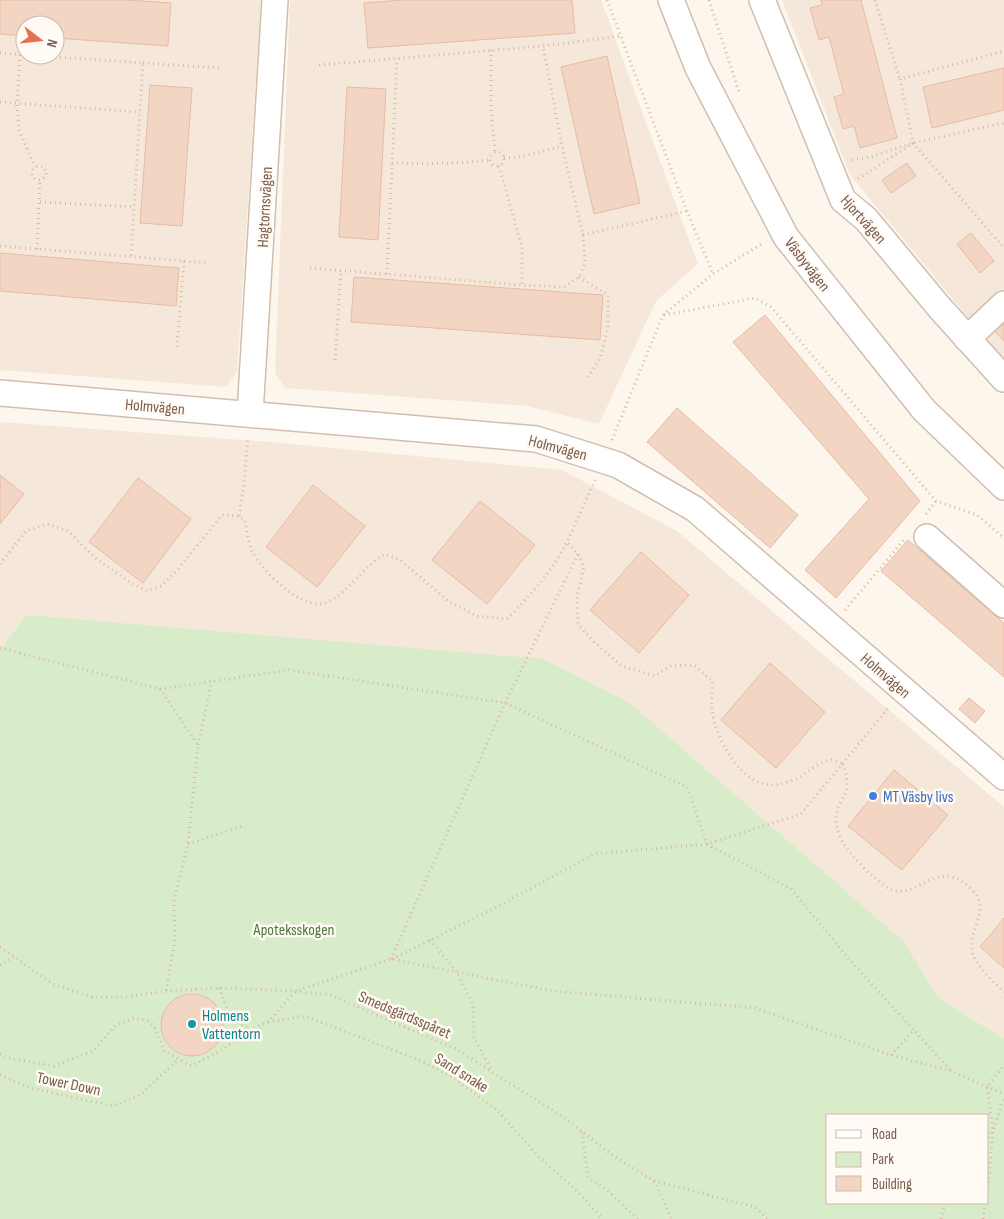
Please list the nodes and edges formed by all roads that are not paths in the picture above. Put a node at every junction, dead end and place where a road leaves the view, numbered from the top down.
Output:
1 (275, 0) edge
2 (671, 0) edge
3 (762, 0) edge
4 (1004, 304) edge
5 (967, 338) junction
6 (1004, 379) edge
7 (0, 393) edge
8 (250, 414) junction
9 (1004, 487) edge
10 (919, 530) road end
11 (1004, 604) edge
12 (1004, 776) edge

1 - 8 street, Hagtornsvägen
2 - 9 street, Väsbyvägen
3 - 5 street, Hjortvägen
4 - 5 street
5 - 6 street, Hjortvägen
7 - 8 street, Holmvägen
8 - 12 street, Holmvägen
10 - 11 street

